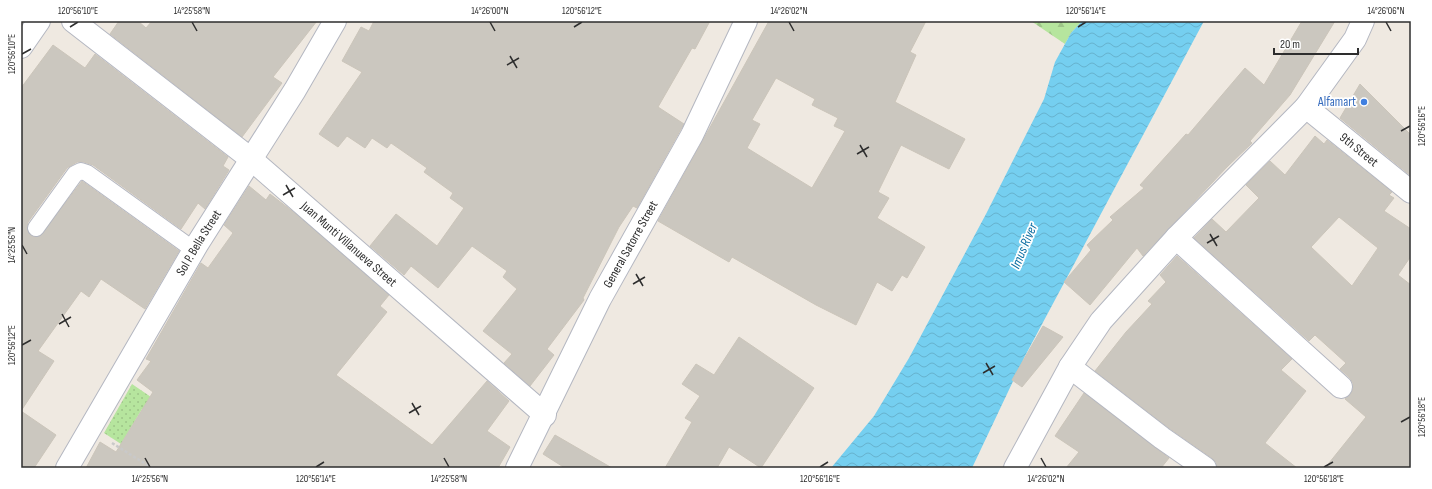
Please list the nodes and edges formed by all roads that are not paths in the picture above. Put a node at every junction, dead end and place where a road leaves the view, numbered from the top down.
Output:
1 (39, 21) edge
2 (73, 21) edge
3 (335, 21) edge
4 (746, 21) edge
5 (1363, 21) edge
6 (21, 47) edge
7 (1306, 107) junction
8 (251, 159) junction
9 (1411, 192) edge
10 (36, 228) dead end
11 (1176, 238) junction
12 (194, 250) junction
13 (1070, 367) junction
14 (1341, 387) dead end
15 (545, 415) junction
16 (67, 468) edge
17 (518, 468) edge
18 (1015, 468) edge
19 (1205, 468) edge

1 - 6 street
2 - 8 street, Juan Munti Villanueva Street
3 - 8 street, Sol P. Bella Street
4 - 15 street, General Satorre Street
5 - 7 street
7 - 9 street, 9th Street
7 - 11 street
8 - 12 street, Sol P. Bella Street
8 - 15 street, Juan Munti Villanueva Street
10 - 12 lane
11 - 13 street
11 - 14 street
12 - 16 street, Sol P. Bella Street
13 - 18 street
13 - 19 street
15 - 17 street, General Satorre Street

